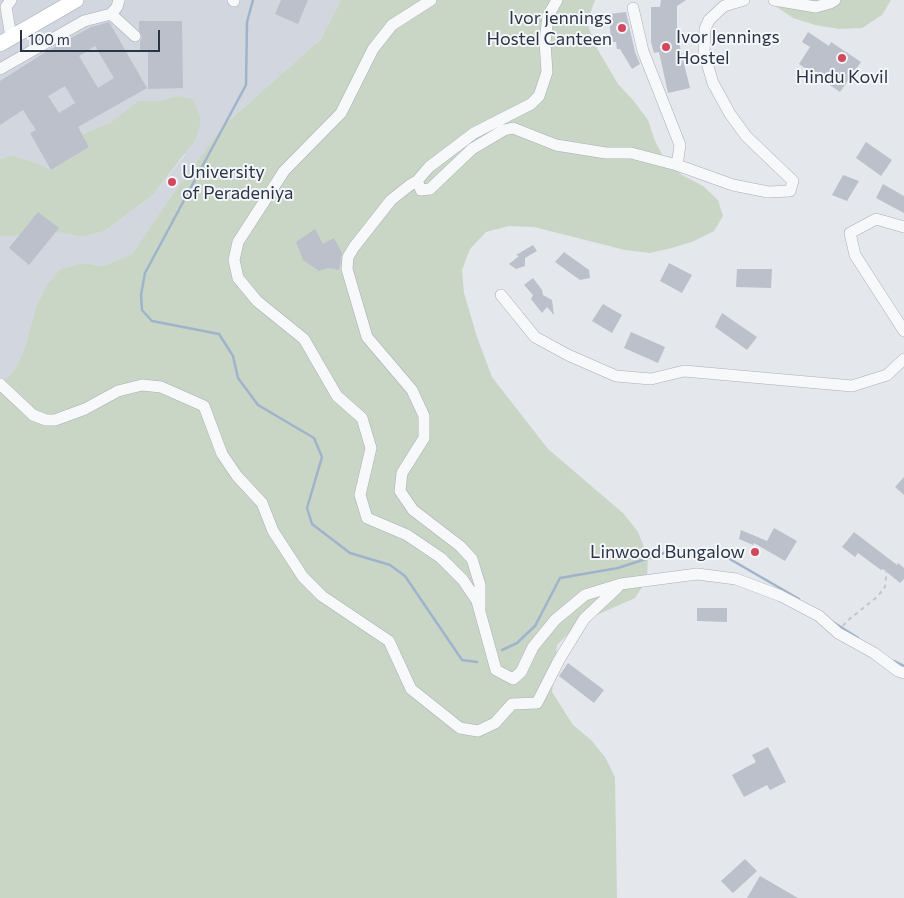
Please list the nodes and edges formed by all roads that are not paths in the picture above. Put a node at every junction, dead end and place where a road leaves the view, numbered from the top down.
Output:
1 (11, 0) edge
2 (75, 0) edge
3 (119, 0) edge
4 (431, 0) edge
5 (557, 0) edge
6 (744, 0) edge
7 (774, 0) edge
8 (835, 0) edge
9 (633, 8) dead end
10 (111, 14) junction
11 (135, 36) dead end
12 (6, 40) edge
13 (0, 69) edge
14 (677, 165) junction
15 (417, 182) junction
16 (904, 227) edge
17 (501, 295) dead end
18 (904, 332) edge
19 (904, 359) edge
20 (0, 384) edge
21 (621, 584) junction
22 (480, 614) junction
23 (904, 673) edge

1 - 12 street
2 - 12 main road
3 - 10 street
4 - 22 street
5 - 15 street
6 - 14 street
7 - 8 street
9 - 14 street
10 - 11 street
10 - 13 street
14 - 15 street
15 - 22 street
16 - 18 street
17 - 19 street
20 - 21 street
21 - 22 street
21 - 23 street

